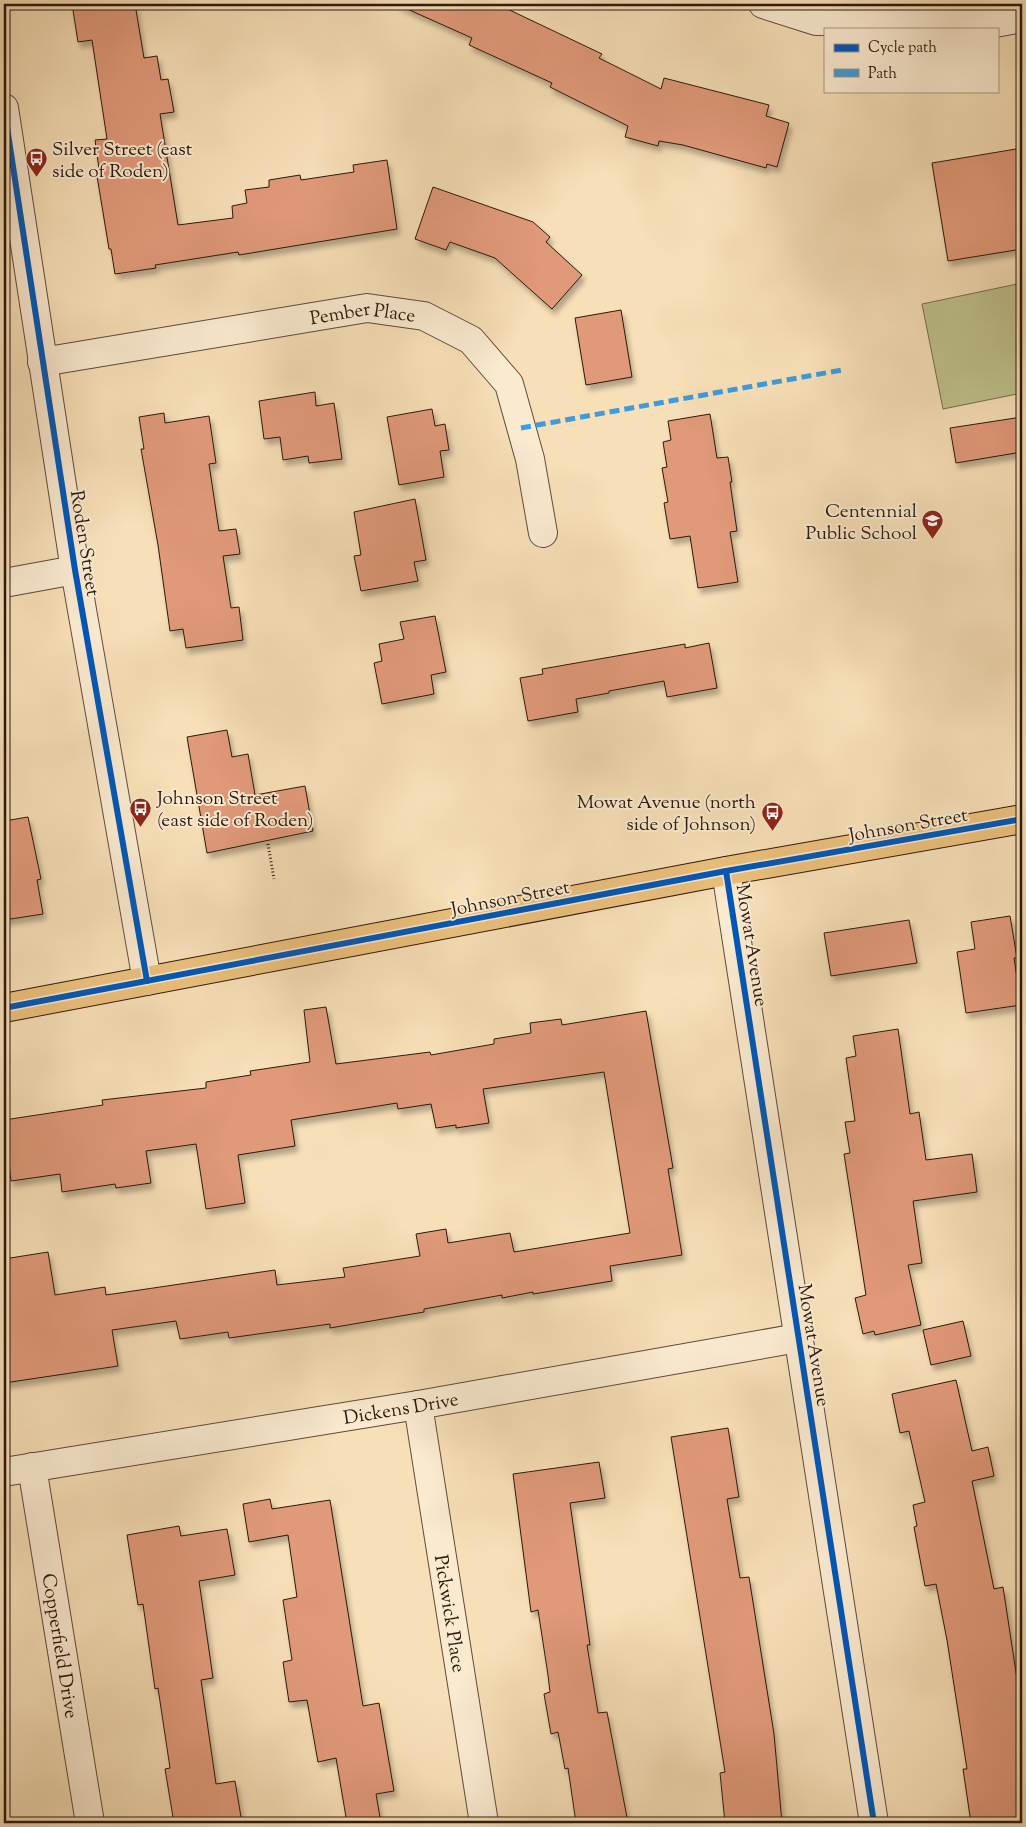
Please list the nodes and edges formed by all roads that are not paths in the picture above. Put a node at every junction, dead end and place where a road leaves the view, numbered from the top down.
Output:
1 (763, 4) edge
2 (1022, 18) edge
3 (4, 108) edge
4 (6, 142) edge
5 (42, 362) junction
6 (543, 533) dead end
7 (75, 570) junction
8 (4, 583) edge
9 (1022, 819) edge
10 (726, 871) junction
11 (147, 981) junction
12 (4, 1008) edge
13 (798, 1338) junction
14 (418, 1405) junction
15 (32, 1467) junction
16 (4, 1472) edge
17 (90, 1823) edge
18 (484, 1823) edge
19 (874, 1823) edge

1 - 2 street
3 - 4 street, Roden Street
4 - 5 street, Roden Street
5 - 6 street, Pember Place
5 - 7 street, Roden Street
7 - 8 street
7 - 11 street, Roden Street
9 - 10 main road, Johnson Street
10 - 11 main road, Johnson Street
10 - 13 street, Mowat Avenue
11 - 12 main road, Johnson Street
13 - 14 street, Dickens Drive
13 - 19 street, Mowat Avenue
14 - 15 street, Dickens Drive
14 - 18 street, Pickwick Place
15 - 16 street, Dickens Drive
15 - 17 street, Copperfield Drive

